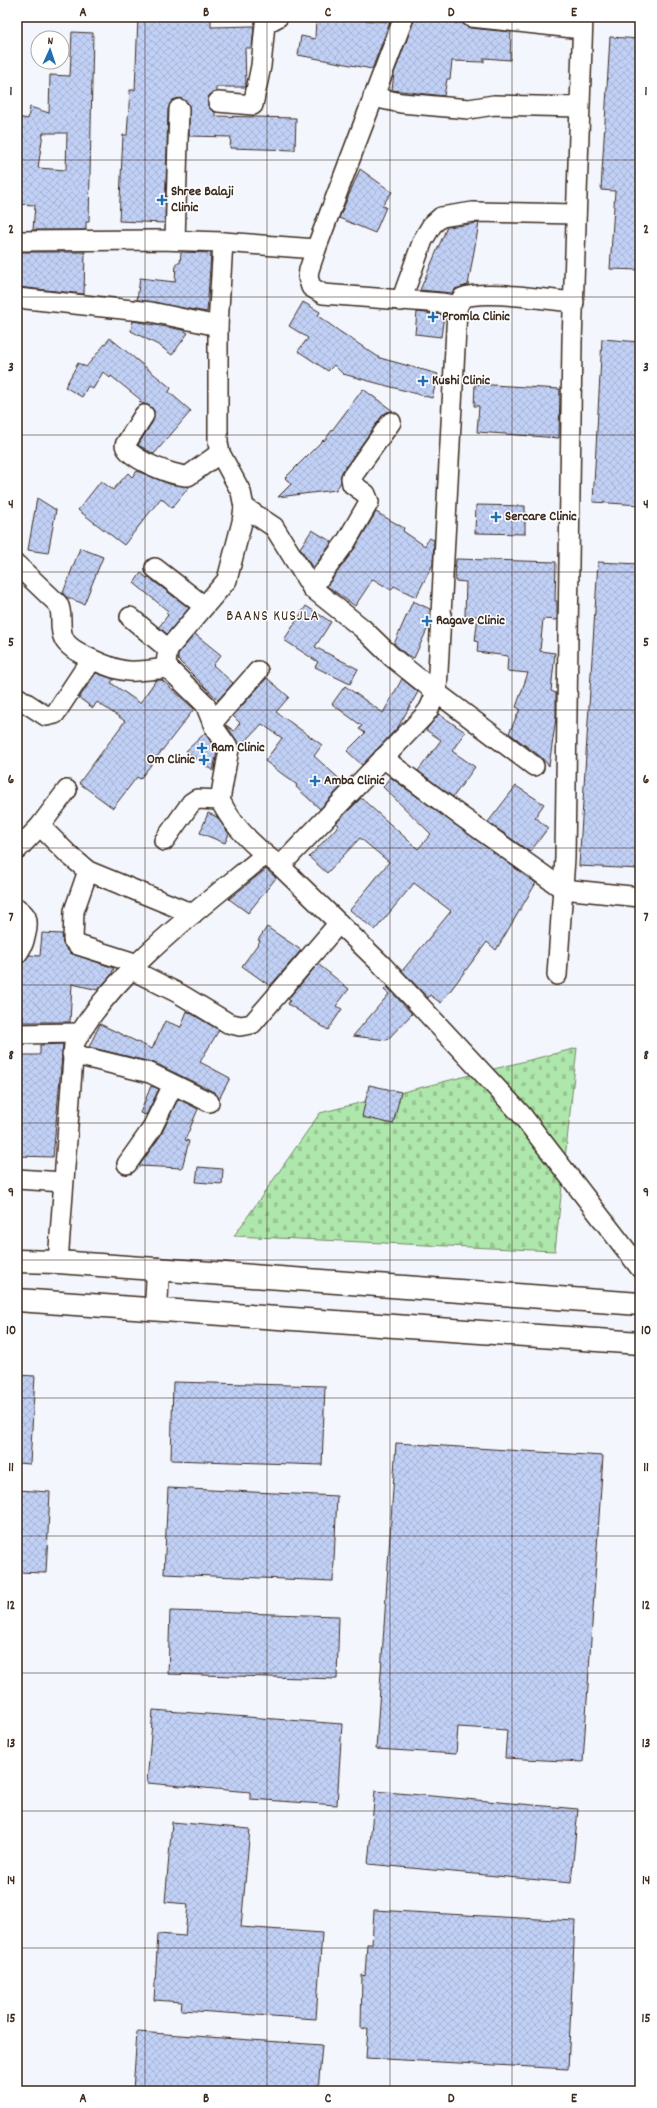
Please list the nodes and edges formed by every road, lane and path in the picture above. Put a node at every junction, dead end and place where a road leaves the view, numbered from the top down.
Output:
1 (278, 17) edge
2 (404, 17) edge
3 (471, 17) edge
4 (583, 23) edge
5 (373, 97) junction
6 (218, 102) dead end
7 (579, 107) junction
8 (179, 109) dead end
9 (576, 214) junction
10 (175, 240) junction
11 (17, 241) edge
12 (223, 242) junction
13 (316, 249) junction
14 (17, 298) edge
15 (401, 300) junction
16 (574, 302) junction
17 (457, 308) junction
18 (218, 326) junction
19 (144, 414) dead end
20 (390, 422) dead end
21 (220, 453) junction
22 (244, 507) junction
23 (17, 565) edge
24 (155, 568) dead end
25 (312, 588) junction
26 (204, 606) junction
27 (130, 616) dead end
28 (168, 649) junction
29 (93, 660) junction
30 (168, 668) junction
31 (258, 671) dead end
32 (438, 691) junction
33 (17, 697) edge
34 (213, 722) junction
35 (383, 758) junction
36 (534, 766) dead end
37 (67, 790) dead end
38 (220, 800) junction
39 (40, 826) junction
40 (164, 841) dead end
41 (17, 850) edge
42 (272, 860) junction
43 (88, 871) junction
44 (563, 889) junction
45 (640, 897) edge
46 (17, 908) edge
47 (193, 914) junction
48 (339, 923) junction
49 (17, 954) edge
50 (135, 967) junction
51 (557, 975) dead end
52 (80, 1033) junction
53 (17, 1034) edge
54 (72, 1054) junction
55 (173, 1085) junction
56 (209, 1102) dead end
57 (127, 1164) dead end
58 (17, 1179) edge
59 (64, 1182) junction
60 (17, 1261) edge
61 (58, 1262) junction
62 (640, 1268) edge
63 (158, 1269) junction
64 (17, 1300) edge
65 (640, 1304) edge
66 (156, 1309) junction
67 (640, 1343) edge

1 - 6 street
2 - 5 street
3 - 4 street
4 - 7 street
5 - 7 street
5 - 13 street
7 - 9 street
8 - 10 street
9 - 15 street
9 - 16 street
10 - 11 street
10 - 12 street
12 - 13 street
12 - 18 street
13 - 15 street
14 - 18 street
15 - 17 street
16 - 17 street
16 - 44 street
17 - 32 street
18 - 21 street
19 - 21 street
20 - 25 street
21 - 22 street
22 - 25 street
22 - 26 street
23 - 29 street
24 - 26 street
25 - 32 street
26 - 28 street
27 - 28 street
28 - 30 street
29 - 30 street
29 - 33 street
30 - 34 street
31 - 34 street
32 - 35 street
32 - 36 street
34 - 38 street
35 - 42 street
35 - 44 street
37 - 39 street
38 - 40 street
38 - 42 street
39 - 41 street
39 - 43 street
42 - 47 street
42 - 48 street
43 - 47 street
43 - 50 street
44 - 45 street
44 - 51 street
46 - 49 street
47 - 50 street
48 - 50 street
48 - 62 street
50 - 52 street
52 - 53 street
52 - 54 street
54 - 55 street
54 - 59 street
55 - 56 street
55 - 57 street
58 - 59 street
59 - 61 street
60 - 61 street
61 - 63 street
63 - 65 street
63 - 66 street
64 - 66 street
66 - 67 street

